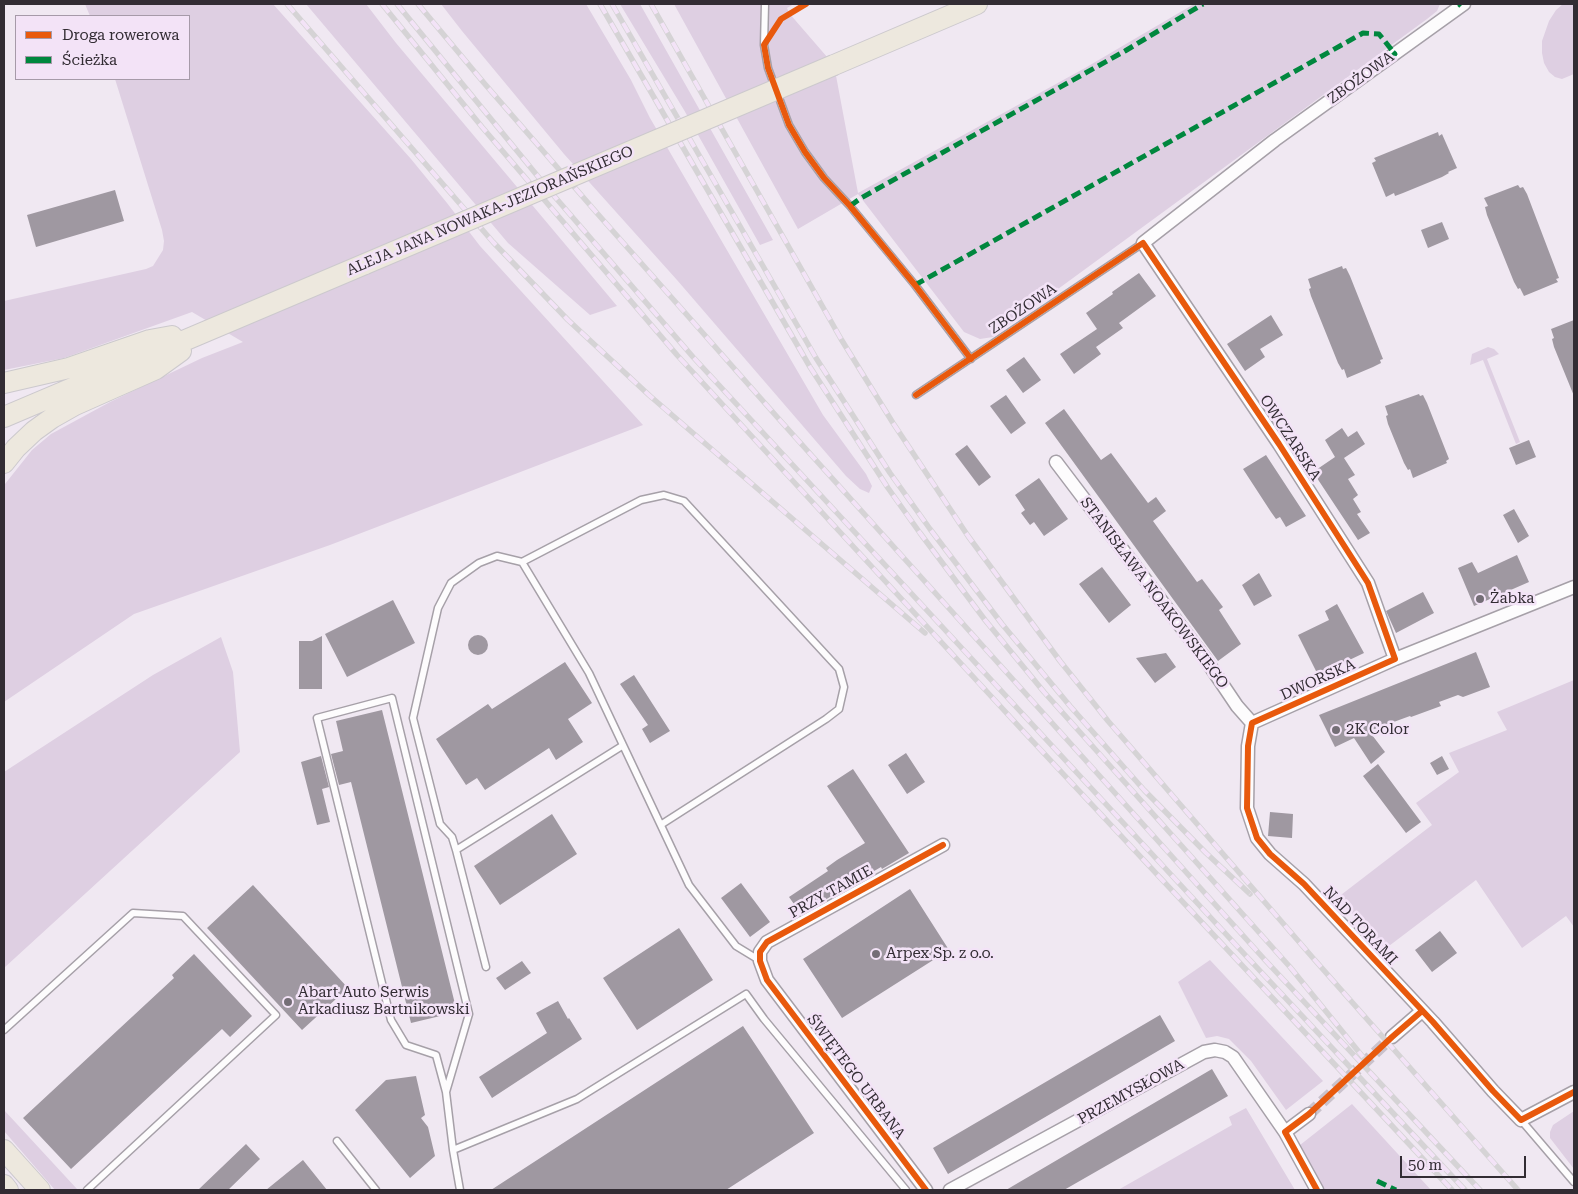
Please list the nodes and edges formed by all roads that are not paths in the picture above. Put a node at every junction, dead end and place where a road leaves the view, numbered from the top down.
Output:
1 (765, 4) edge
2 (977, 4) edge
3 (1464, 4) edge
4 (1143, 242) junction
5 (211, 329) junction
6 (971, 359) junction
7 (4, 383) edge
8 (916, 395) dead end
9 (5, 418) edge
10 (1056, 462) dead end
11 (4, 463) edge
12 (522, 562) junction
13 (1574, 587) edge
14 (1395, 659) junction
15 (1252, 723) junction
16 (622, 746) junction
17 (662, 824) junction
18 (943, 845) dead end
19 (456, 850) junction
20 (760, 961) junction
21 (486, 967) dead end
22 (1422, 1011) junction
23 (4, 1030) edge
24 (1392, 1037) tunnel mouth
25 (446, 1092) junction
26 (1574, 1092) edge
27 (1309, 1114) tunnel mouth
28 (1521, 1120) junction
29 (1285, 1132) junction
30 (337, 1141) dead end
31 (4, 1150) edge
32 (453, 1150) junction
33 (1574, 1182) edge
34 (4, 1185) edge
35 (8, 1190) edge
36 (40, 1190) edge
37 (87, 1190) edge
38 (376, 1190) edge
39 (460, 1190) edge
40 (906, 1190) edge
41 (926, 1190) edge
42 (950, 1190) edge
43 (1317, 1190) edge

1 - 6 lane
2 - 5 main road, ALEJA JANA NOWAKA-JEZIORAŃSKIEGO, bridge
3 - 4 street, ZBOŻOWA
4 - 6 lane, ZBOŻOWA
4 - 14 street, OWCZARSKA
5 - 7 main road
5 - 9 main road, ALEJA JANA NOWAKA-JEZIORAŃSKIEGO
5 - 11 main road
6 - 8 lane, ZBOŻOWA
10 - 15 street, STANISŁAWA NOAKOWSKIEGO
12 - 16 lane
12 - 17 lane
12 - 19 lane
13 - 14 street, DWORSKA
14 - 15 street, DWORSKA
15 - 22 street, NAD TORAMI
16 - 17 lane
16 - 19 lane
17 - 20 lane
18 - 20 street, PRZY TAMIE
19 - 21 lane
20 - 41 street, ŚWIĘTEGO URBANA
22 - 24 street
22 - 28 street, NAD TORAMI
23 - 37 lane
25 - 25 lane
25 - 32 lane
26 - 28 street
27 - 29 street
28 - 33 lane, NAD TORAMI
29 - 42 street, PRZEMYSŁOWA
29 - 43 street, PRZEMYSŁOWA
30 - 38 lane
31 - 36 main road
32 - 39 lane
32 - 40 lane
34 - 35 main road

